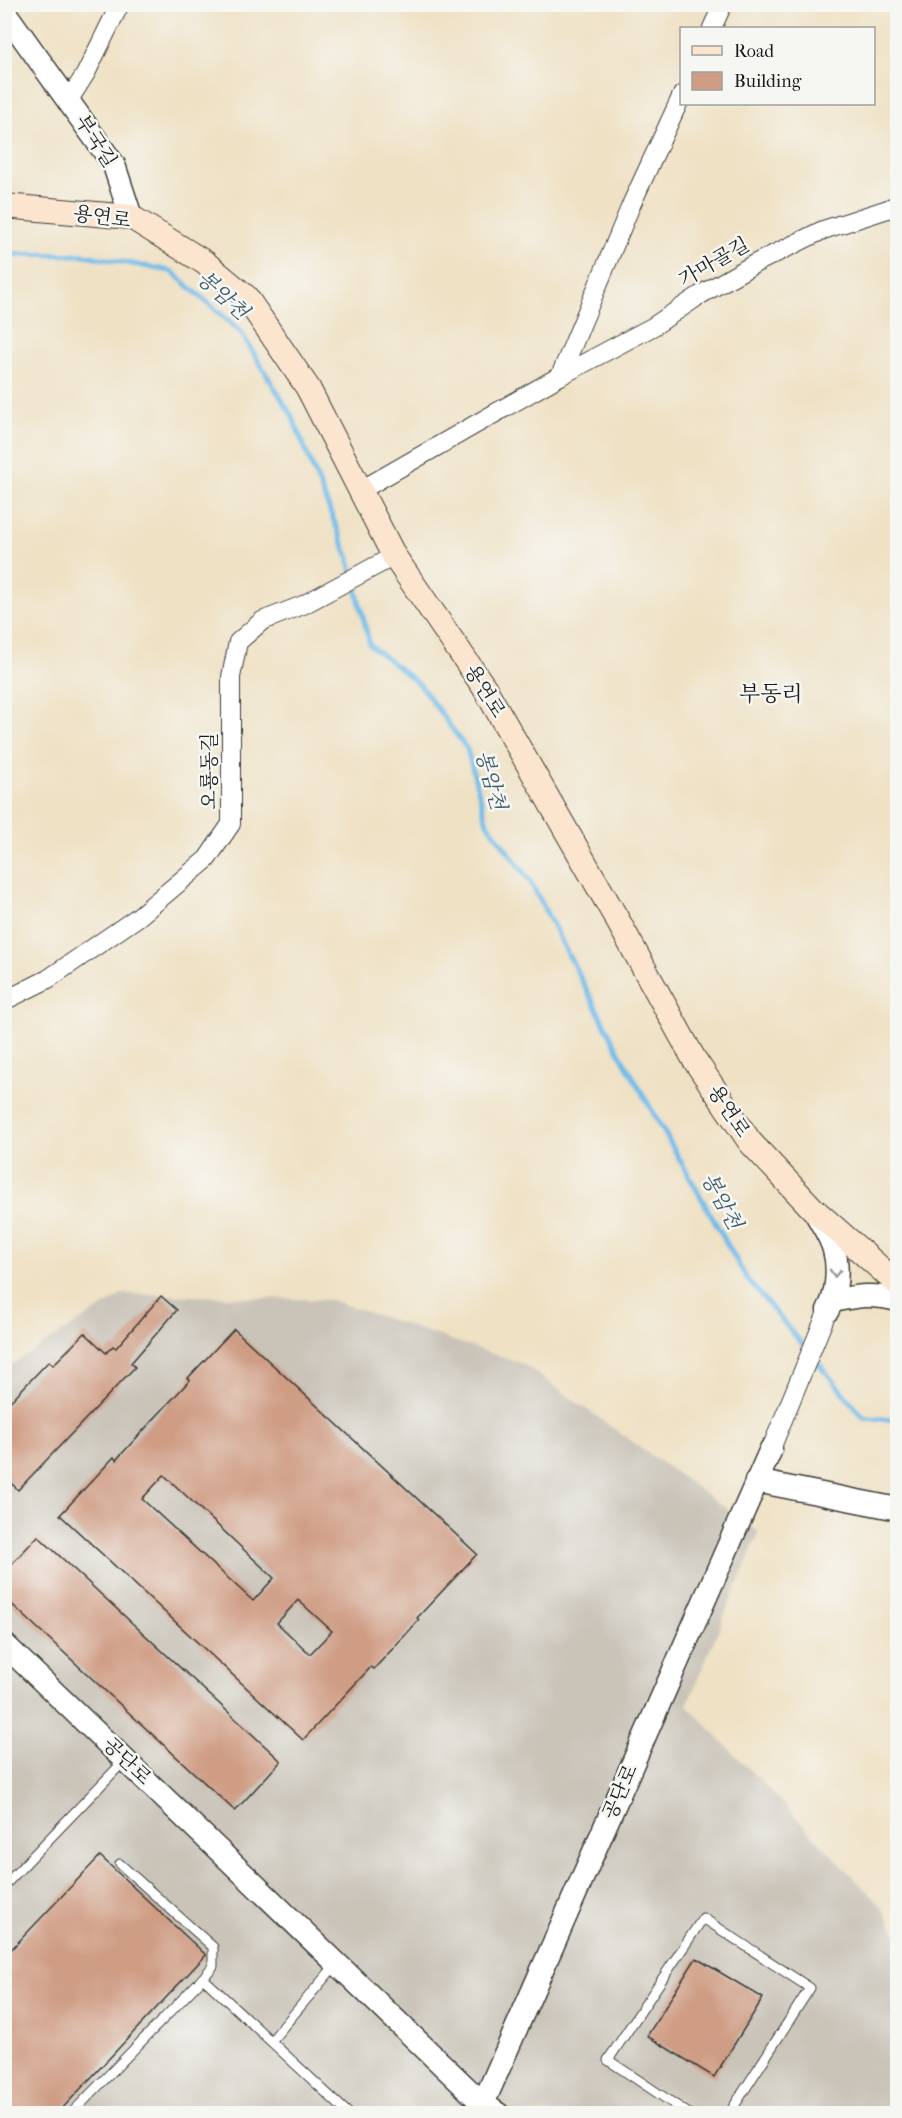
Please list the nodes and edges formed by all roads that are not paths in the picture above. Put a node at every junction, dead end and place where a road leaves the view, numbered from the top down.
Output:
1 (120, 4) edge
2 (723, 4) edge
3 (4, 11) edge
4 (712, 27) edge
5 (680, 97) edge
6 (69, 100) junction
7 (897, 204) edge
8 (4, 207) edge
9 (131, 217) junction
10 (560, 376) junction
11 (367, 486) junction
12 (394, 556) junction
13 (4, 1001) edge
14 (813, 1208) junction
15 (897, 1284) edge
16 (897, 1300) edge
17 (830, 1306) junction
18 (771, 1449) joint
19 (756, 1481) junction
20 (897, 1509) edge
21 (4, 1644) edge
22 (126, 1759) junction
23 (120, 1864) dead end
24 (4, 1886) edge
25 (337, 1963) junction
26 (203, 1978) junction
27 (272, 2040) junction
28 (485, 2110) edge
29 (71, 2114) edge
30 (349, 2114) edge
31 (689, 2114) edge
32 (729, 2114) edge

1 - 6 street, 부국길
2 - 4 street
3 - 6 street, 부국길
5 - 10 street
6 - 9 street, 부국길
7 - 10 street, 가마골길
8 - 9 main road, 용연로
9 - 11 main road, 용연로
10 - 11 street, 가마골길
11 - 12 main road, 용연로
12 - 13 street, 오룡동길
12 - 14 main road, 용연로
14 - 15 main road, 용연로
14 -> 17 street
16 - 17 street
17 - 18 street
18 - 19 street, 공단로
19 - 20 street
19 - 28 street, 공단로
21 - 22 street, 공단로
22 - 24 lane
22 - 25 street, 공단로
23 - 26 lane
25 - 27 lane
25 - 28 street, 공단로
26 - 27 lane
26 - 29 lane
27 - 30 lane
31 - 32 lane

